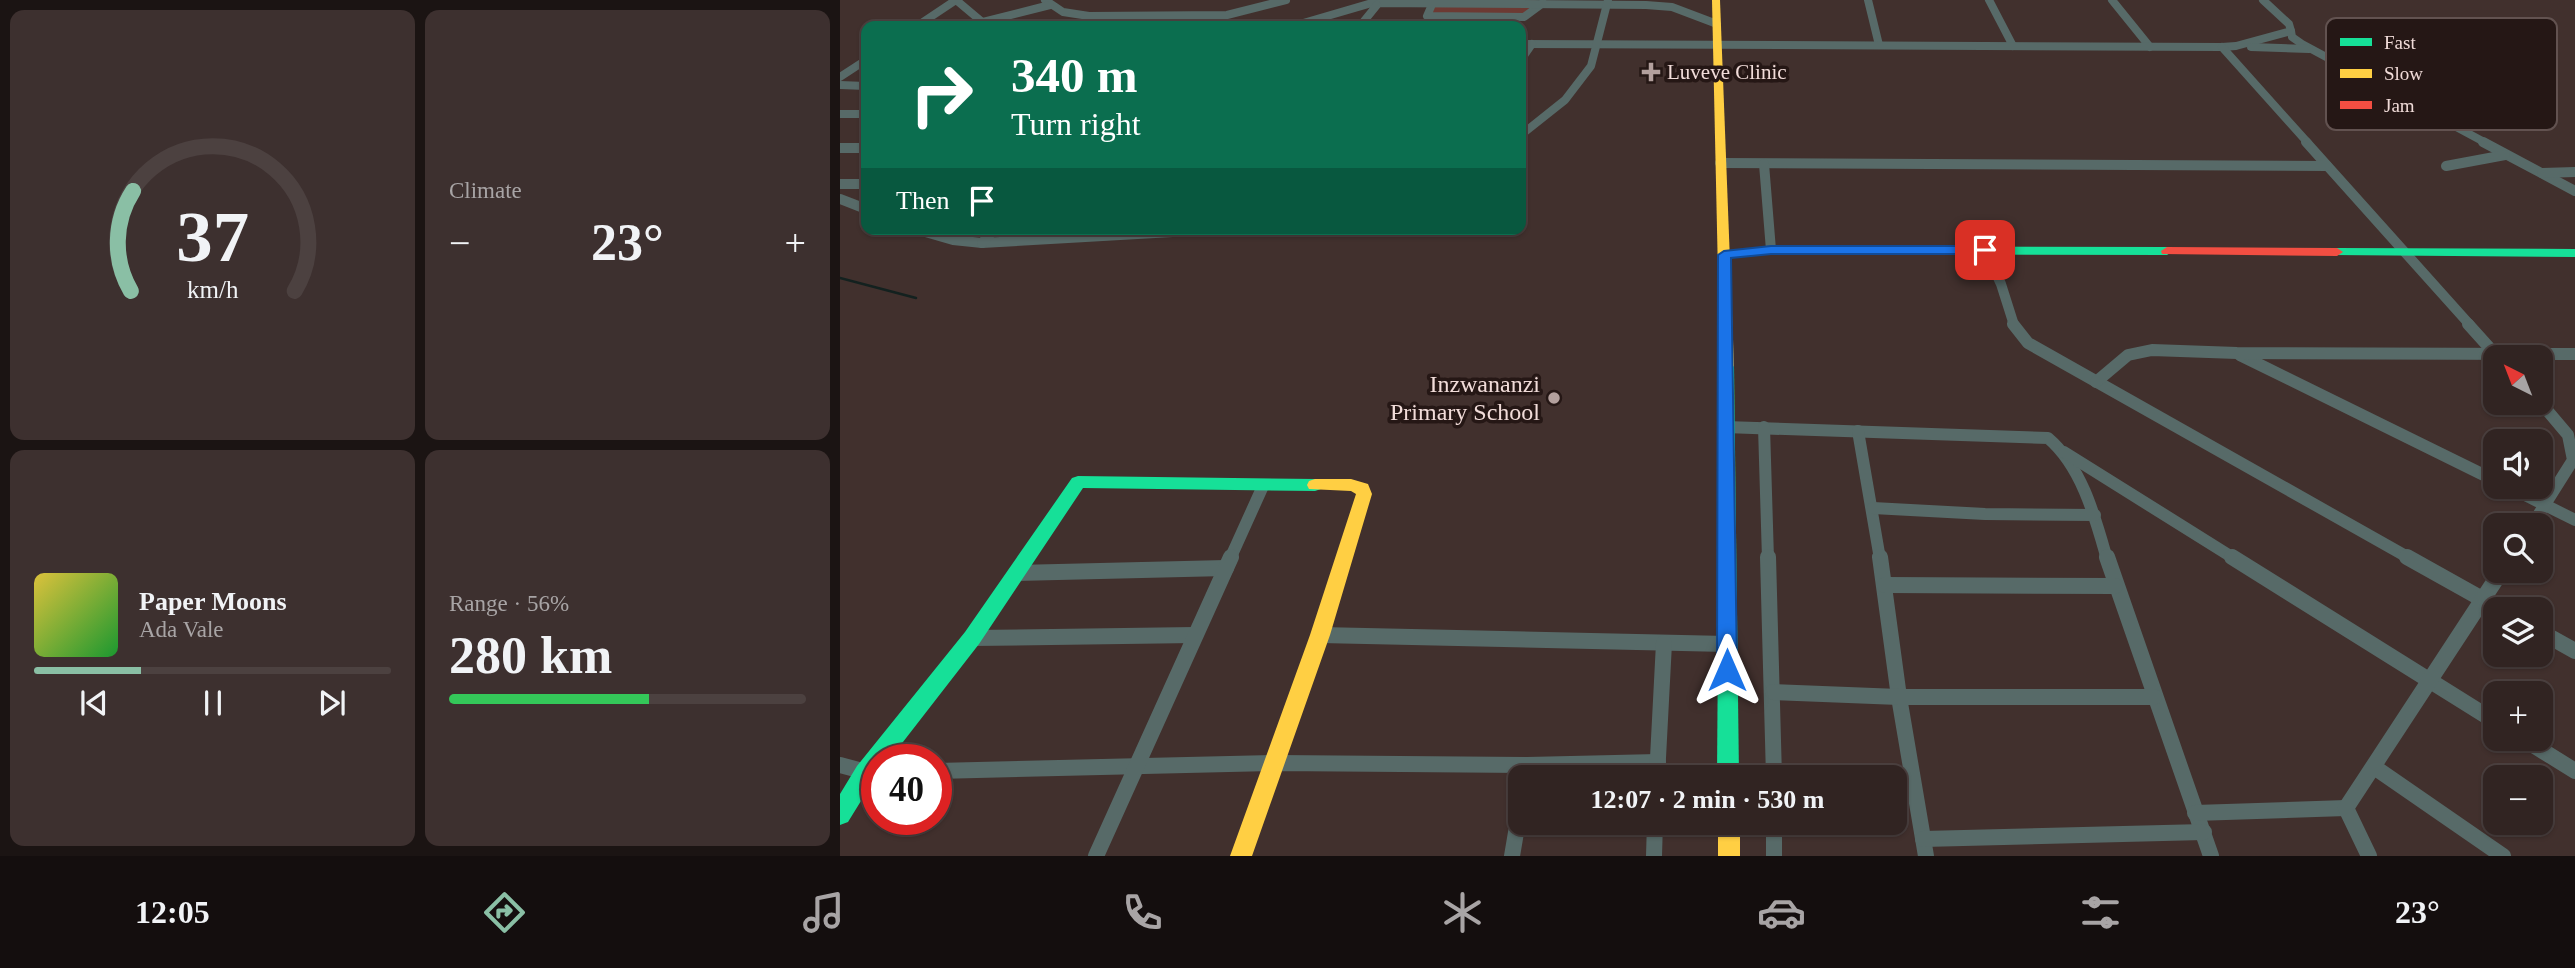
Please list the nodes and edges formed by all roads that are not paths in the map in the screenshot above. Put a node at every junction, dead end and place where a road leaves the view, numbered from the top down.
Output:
1 (956, 0) edge
2 (1286, 0) edge
3 (1716, 0) edge
4 (1868, 0) edge
5 (1989, 0) edge
6 (2112, 0) edge
7 (2263, 0) edge
8 (1048, 3) edge
9 (1374, 3) edge
10 (1432, 3) edge
11 (1544, 3) edge
12 (1607, 3) edge
13 (924, 21) edge
14 (980, 21) edge
15 (996, 21) edge
16 (1315, 21) edge
17 (1363, 21) edge
18 (1717, 24) junction
19 (2291, 31) junction
20 (1526, 44) edge
21 (1532, 44) junction
22 (1598, 44) junction
23 (1718, 45) junction
24 (1879, 45) junction
25 (2012, 46) junction
26 (2236, 46) junction
27 (2150, 47) junction
28 (2222, 47) junction
29 (2311, 49) junction
30 (1526, 53) edge
31 (2326, 57) edge
32 (861, 63) edge
33 (840, 77) edge
34 (840, 85) edge
35 (861, 86) edge
36 (840, 114) edge
37 (861, 114) edge
38 (2459, 130) edge
39 (1526, 131) edge
40 (840, 148) edge
41 (861, 148) edge
42 (2505, 155) junction
43 (1720, 163) junction
44 (1764, 163) junction
45 (2327, 166) junction
46 (2446, 166) dead end
47 (2575, 172) edge
48 (2542, 173) junction
49 (840, 184) edge
50 (861, 184) edge
51 (2575, 191) edge
52 (840, 199) edge
53 (861, 207) edge
54 (935, 235) edge
55 (989, 235) edge
56 (1121, 235) edge
57 (982, 243) junction
58 (1771, 250) junction
59 (1985, 250) junction
60 (2405, 252) junction
61 (2575, 253) edge
62 (1724, 255) junction
63 (2488, 345) edge
64 (2236, 353) junction
65 (2483, 354) edge
66 (2553, 354) edge
67 (2575, 354) edge
68 (2096, 382) junction
69 (2551, 415) edge
70 (1726, 427) junction
71 (1765, 427) junction
72 (1858, 430) junction
73 (2064, 452) junction
74 (2483, 475) edge
75 (1263, 486) junction
76 (2533, 499) edge
77 (2545, 505) junction
78 (1873, 508) junction
79 (2540, 513) edge
80 (2095, 515) junction
81 (2575, 520) edge
82 (1226, 568) junction
83 (1016, 573) junction
84 (1885, 585) junction
85 (2115, 586) junction
86 (2483, 600) joint
87 (1195, 635) junction
88 (1320, 635) junction
89 (972, 638) junction
90 (2553, 639) edge
91 (1664, 643) junction
92 (1727, 644) junction
93 (2575, 651) edge
94 (2430, 682) junction
95 (1773, 692) junction
96 (1899, 697) junction
97 (2154, 697) junction
98 (2483, 714) edge
99 (893, 744) edge
100 (2543, 751) edge
101 (1276, 763) junction
102 (840, 765) edge
103 (1657, 765) edge
104 (1728, 765) edge
105 (1774, 765) edge
106 (1137, 766) junction
107 (2374, 767) junction
108 (861, 770) edge
109 (1508, 770) edge
110 (952, 771) edge
111 (2575, 771) edge
112 (861, 786) edge
113 (2346, 808) junction
114 (2195, 813) junction
115 (840, 814) edge
116 (2204, 832) junction
117 (1516, 835) edge
118 (1655, 835) edge
119 (1729, 835) edge
120 (1774, 835) edge
121 (1925, 848) edge
122 (1096, 856) edge
123 (1241, 856) edge
124 (1512, 856) edge
125 (1654, 856) edge
126 (1729, 856) edge
127 (1774, 856) edge
128 (2211, 856) edge
129 (2369, 856) edge
130 (2503, 856) edge

1 - 13 street
1 - 14 street
2 - 8 street
3 - 18 street
4 - 24 street
5 - 25 street
6 - 27 street
7 - 19 street
8 - 15 street
9 - 10 street
9 - 16 street
9 - 17 street
10 - 11 street
11 - 12 street
12 - 18 street
12 - 22 street
18 - 23 street
19 - 26 street
19 - 29 street
20 - 21 street
21 - 22 street
21 - 30 street
22 - 23 street
22 - 39 street
23 - 24 street
23 - 43 street
24 - 25 street
25 - 27 street
26 - 28 street
26 - 29 street
27 - 28 street
28 - 45 street
29 - 31 street
32 - 33 street
34 - 35 street
36 - 37 street
38 - 42 street
40 - 41 street
42 - 46 street
42 - 48 street
43 - 44 street
43 - 62 street
44 - 45 street
44 - 58 street
45 - 60 street
47 - 48 street
48 - 51 street
49 - 50 street
52 - 53 street
54 - 57 street
55 - 57 street
56 - 57 street
58 - 59 street
58 - 62 street
59 - 60 street
59 - 68 street
60 - 61 street
60 - 63 street
62 - 70 street
64 - 65 street
64 - 68 street
64 - 74 street
66 - 67 street
68 - 86 street
69 - 77 street
70 - 71 street
70 - 92 street
71 - 72 street
71 - 95 street
72 - 73 street
72 - 78 street
73 - 80 street
73 - 94 street
75 - 82 street
75 - 83 street
75 - 88 street
76 - 77 street
77 - 79 street
77 - 81 street
78 - 80 street
78 - 84 street
80 - 85 street
82 - 83 street
82 - 87 street
83 - 89 street
84 - 85 street
84 - 96 street
85 - 97 street
86 - 94 street
87 - 89 street
87 - 106 street
88 - 91 street
88 - 101 street
89 - 99 street
90 - 93 street
91 - 92 street
91 - 103 street
92 - 104 street
94 - 98 street
94 - 107 street
95 - 96 street
95 - 105 street
96 - 97 street
96 - 121 street
97 - 114 street
100 - 111 street
101 - 106 street
101 - 109 street
101 - 123 street
102 - 108 street
106 - 110 street
106 - 122 street
107 - 113 street
107 - 130 street
112 - 115 street
113 - 114 street
113 - 129 street
114 - 116 street
116 - 121 street
116 - 128 street
117 - 124 street
118 - 125 street
119 - 126 street
120 - 127 street

